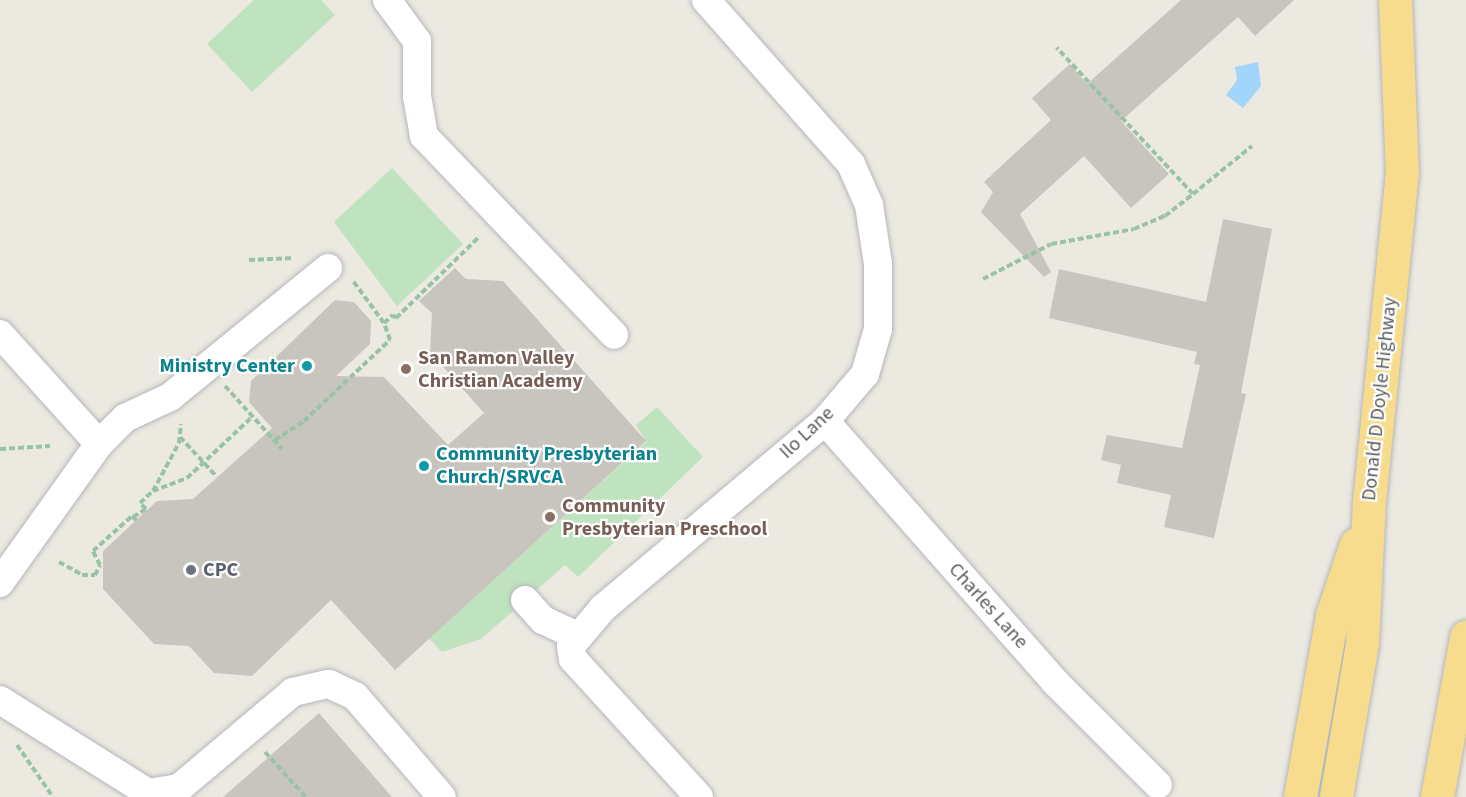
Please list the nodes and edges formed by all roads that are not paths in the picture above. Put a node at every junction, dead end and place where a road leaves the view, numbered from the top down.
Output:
1 (387, 0) edge
2 (706, 0) edge
3 (1395, 0) edge
4 (340, 274) road end
5 (0, 334) edge
6 (614, 335) dead end
7 (825, 421) junction
8 (99, 444) junction
9 (1370, 502) junction
10 (0, 583) edge
11 (525, 600) dead end
12 (577, 636) junction
13 (1466, 638) edge
14 (3, 702) edge
15 (1158, 785) dead end
16 (442, 797) edge
17 (699, 797) edge
18 (1300, 797) edge
19 (1336, 797) edge
20 (1437, 797) edge

1 - 6 street
2 - 7 street, Ilo Lane
3 - 9 highway, Donald D Doyle Highway
4 - 8 street
5 - 8 street
7 - 12 street, Ilo Lane
7 - 15 street, Charles Lane
8 - 10 street
9 - 18 highway
9 - 19 highway, Donald D Doyle Highway
11 - 12 street
12 - 17 street
13 - 20 highway
14 - 16 street

